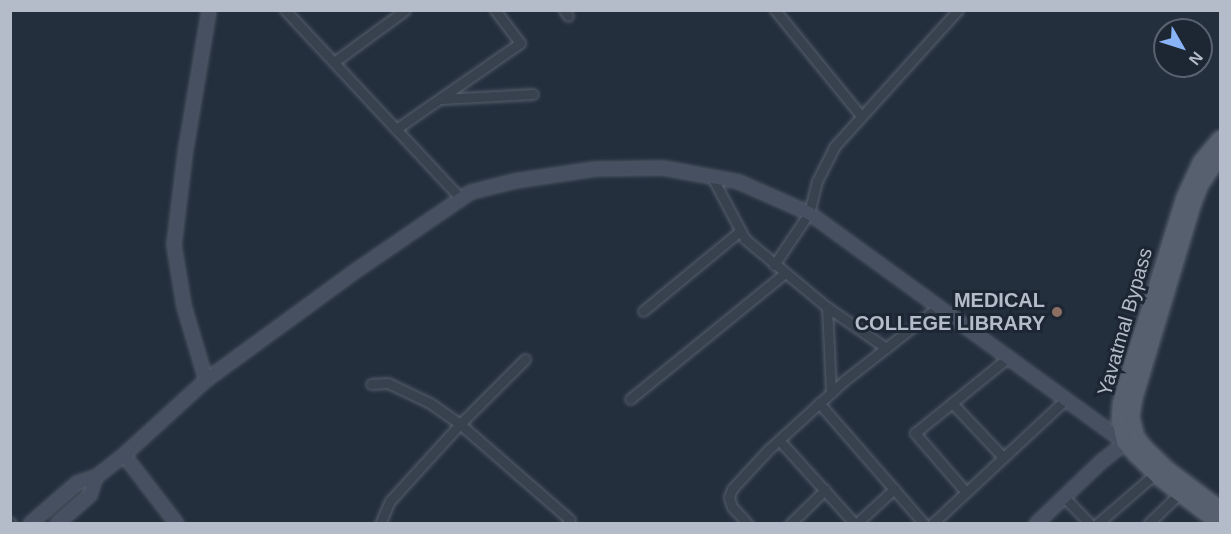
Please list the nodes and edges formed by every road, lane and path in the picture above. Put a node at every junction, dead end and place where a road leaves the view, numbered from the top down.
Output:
1 (209, 10) edge
2 (285, 10) edge
3 (405, 10) edge
4 (495, 10) edge
5 (775, 10) edge
6 (952, 13) edge
7 (334, 62) junction
8 (533, 94) dead end
9 (439, 99) junction
10 (861, 116) junction
11 (396, 129) junction
12 (1221, 138) edge
13 (1221, 158) edge
14 (712, 177) junction
15 (461, 199) junction
16 (809, 213) junction
17 (740, 231) junction
18 (774, 265) junction
19 (785, 273) junction
20 (827, 307) junction
21 (938, 307) junction
22 (643, 311) dead end
23 (886, 348) junction
24 (1009, 357) junction
25 (525, 359) dead end
26 (206, 380) junction
27 (371, 384) dead end
28 (831, 393) junction
29 (630, 399) dead end
30 (1065, 400) junction
31 (819, 403) junction
32 (952, 403) junction
33 (460, 424) junction
34 (1131, 439) junction
35 (779, 440) junction
36 (124, 455) junction
37 (1002, 456) junction
38 (1155, 474) junction
39 (96, 477) junction
40 (894, 489) junction
41 (825, 490) junction
42 (965, 491) junction
43 (1179, 494) junction
44 (1064, 497) junction
45 (1212, 518) edge
46 (30, 524) edge
47 (57, 524) edge
48 (177, 524) edge
49 (380, 524) edge
50 (567, 524) edge
51 (748, 524) edge
52 (790, 524) edge
53 (856, 524) edge
54 (924, 524) edge
55 (932, 524) edge
56 (1036, 524) edge
57 (1090, 524) edge
58 (1097, 524) edge
59 (1148, 524) edge

1 - 26 street
2 - 7 street
3 - 7 street
4 - 9 street
5 - 10 street
6 - 10 street
7 - 11 street
8 - 9 street
9 - 11 street
10 - 16 street
11 - 15 street
12 - 34 main road, Yavatmal Bypass
13 - 34 main road, Yavatmal Bypass
14 - 15 street
14 - 16 street
14 - 17 street
15 - 26 street
16 - 18 street
16 - 21 street
17 - 18 street
17 - 22 street
18 - 19 street
19 - 20 street
19 - 29 street
20 - 23 street
20 - 28 street
21 - 23 street
21 - 24 street
23 - 28 street
24 - 30 street
24 - 32 street
25 - 33 street
26 - 36 street
27 - 33 street
28 - 31 street
30 - 34 street
30 - 37 street
31 - 35 street
31 - 40 street
32 - 37 street
32 - 42 street
33 - 49 street
33 - 50 street
34 - 38 main road
34 - 44 street
34 - 45 main road
35 - 41 street
35 - 51 street
36 - 39 street
36 - 48 street
37 - 42 street
38 - 43 main road
38 - 58 street
39 - 46 street
39 - 47 street
40 - 53 street
40 - 54 street
41 - 52 street
41 - 53 street
42 - 55 street
43 - 45 main road
43 - 59 street
44 - 56 street
44 - 57 street

